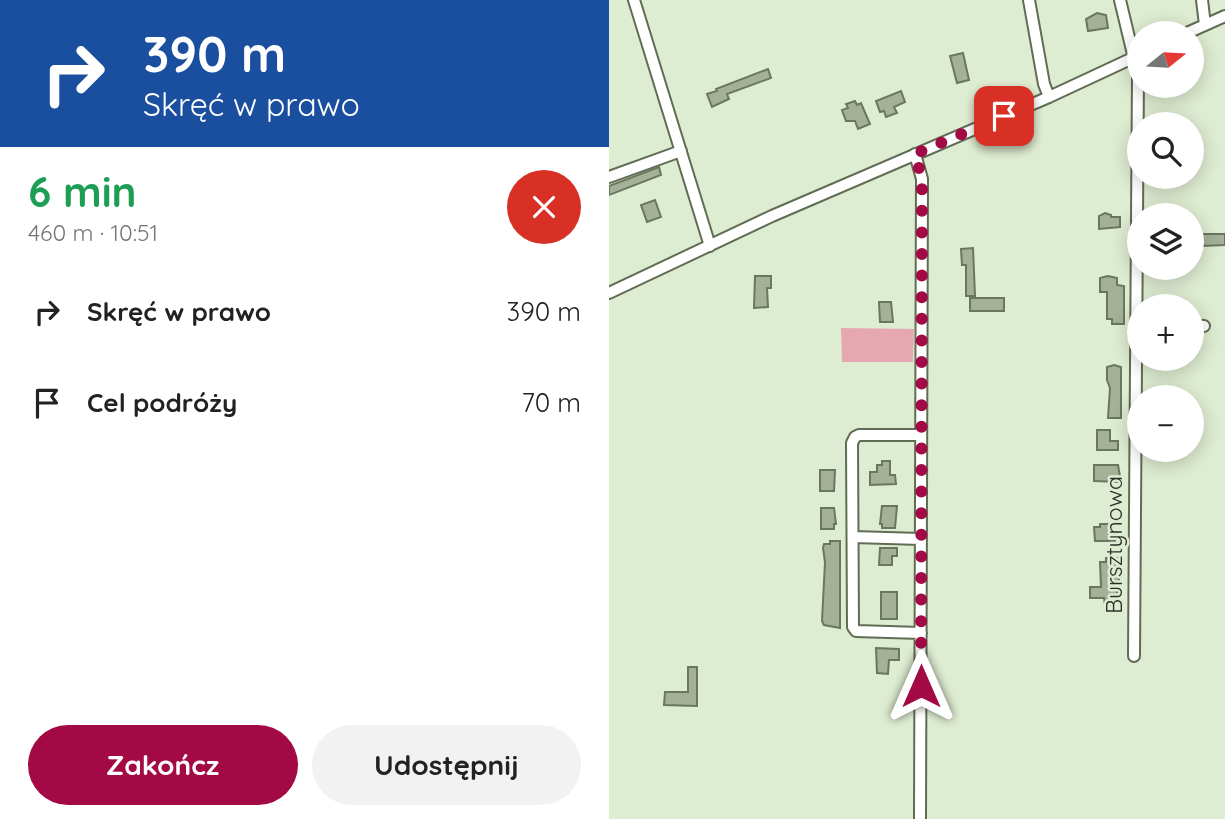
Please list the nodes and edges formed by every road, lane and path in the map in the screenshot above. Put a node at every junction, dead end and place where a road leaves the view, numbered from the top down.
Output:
1 (634, 0) edge
2 (1029, 0) edge
3 (1120, 0) edge
4 (1202, 0) edge
5 (1225, 16) edge
6 (1127, 25) edge
7 (1205, 25) joint
8 (1127, 61) edge
9 (1049, 97) junction
10 (1138, 98) edge
11 (681, 150) junction
12 (915, 154) junction
13 (609, 177) edge
14 (710, 246) junction
15 (609, 293) edge
16 (921, 435) junction
17 (853, 537) junction
18 (921, 539) junction
19 (921, 633) junction
20 (1134, 656) dead end
21 (920, 819) edge

1 - 11 street
2 - 9 street
3 - 6 street, Bursztynowa
4 - 7 street
5 - 7 street
8 - 9 street
9 - 12 street
10 - 20 street, Bursztynowa
11 - 13 street
11 - 14 street
12 - 14 street
12 - 16 street
14 - 15 street
16 - 17 street
16 - 18 street
17 - 18 street
17 - 19 street
18 - 19 street
19 - 21 street

